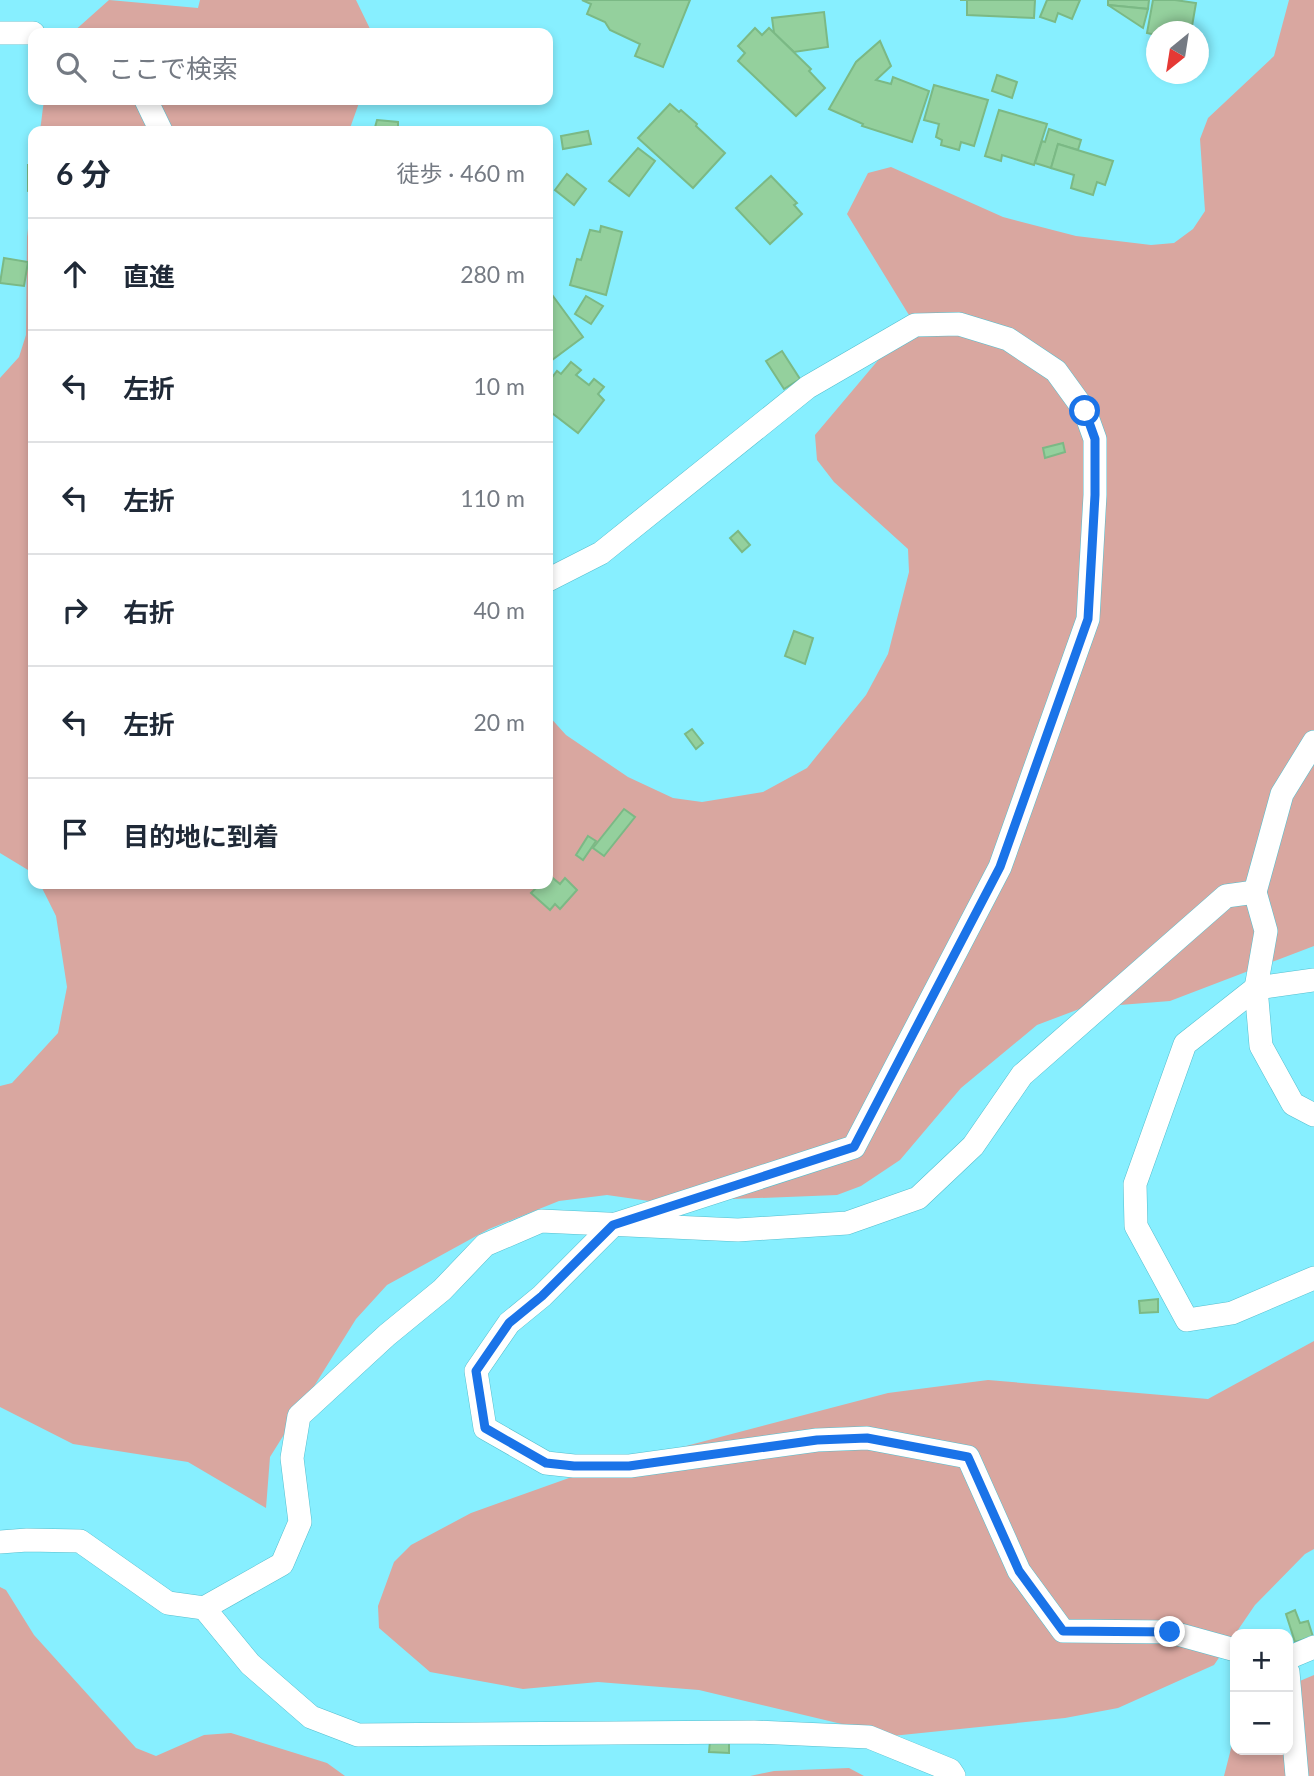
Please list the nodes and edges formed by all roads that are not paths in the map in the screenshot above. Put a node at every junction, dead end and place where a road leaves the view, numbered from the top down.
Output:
1 (0, 33) edge
2 (28, 33) edge
3 (148, 105) edge
4 (159, 126) edge
5 (553, 577) edge
6 (1314, 742) edge
7 (1255, 892) junction
8 (1314, 979) edge
9 (1256, 988) junction
10 (1314, 1115) edge
11 (613, 1225) junction
12 (1314, 1278) edge
13 (0, 1542) edge
14 (204, 1608) junction
15 (1314, 1647) edge
16 (1230, 1649) edge
17 (1293, 1656) edge
18 (1290, 1692) edge
19 (954, 1776) edge
20 (1297, 1776) edge

1 - 2 street
3 - 4 street
5 - 11 street
6 - 7 street
7 - 9 street
7 - 11 street
8 - 9 street
9 - 10 street
9 - 12 street
11 - 14 street
11 - 16 street
13 - 14 street
14 - 19 street
15 - 17 street
18 - 20 street

